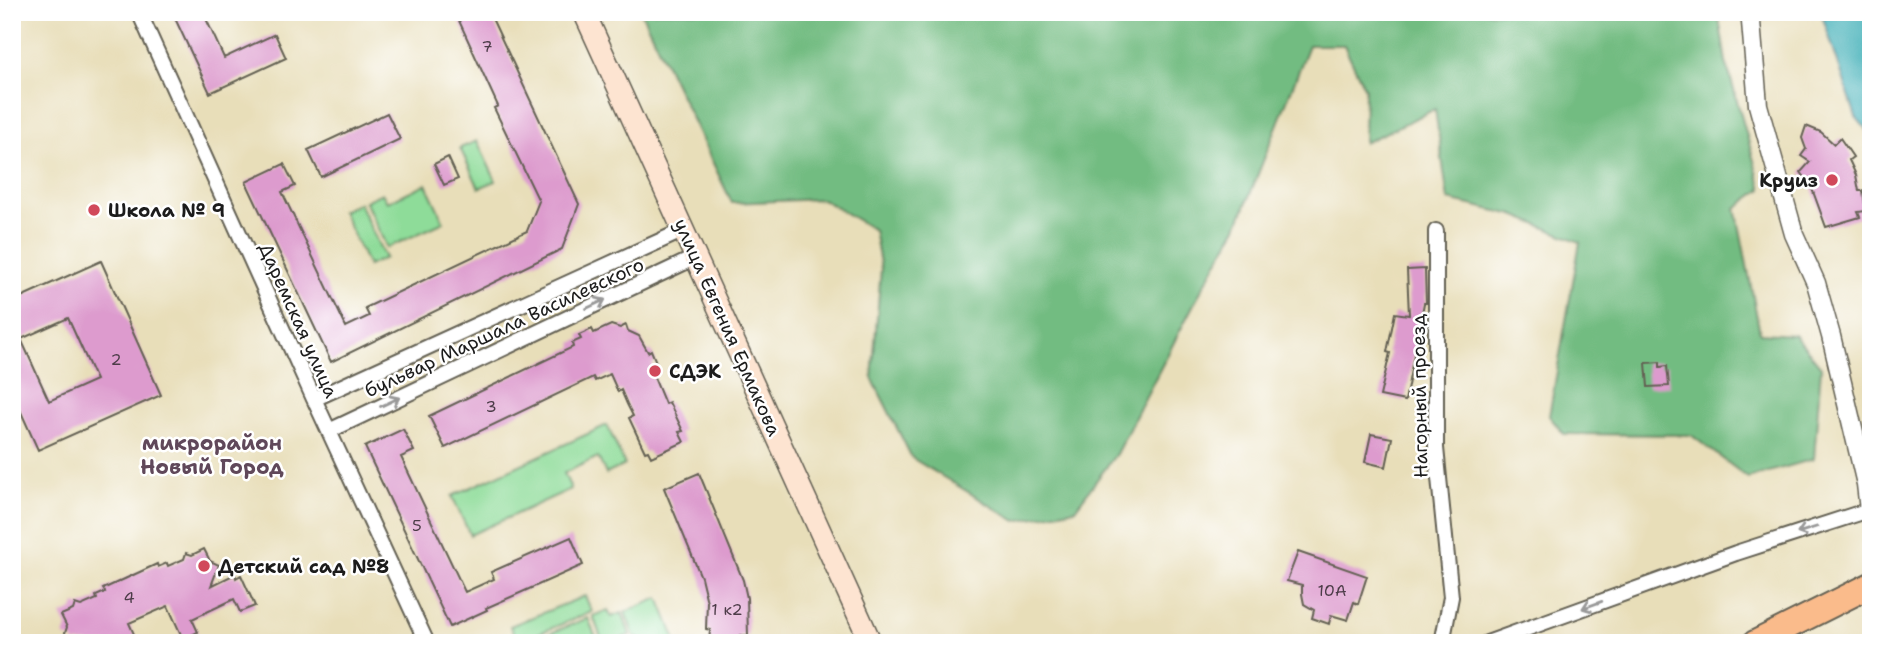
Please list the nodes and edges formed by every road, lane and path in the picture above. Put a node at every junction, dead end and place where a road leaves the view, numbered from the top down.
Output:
1 (139, 12) edge
2 (584, 12) edge
3 (1749, 12) edge
4 (684, 230) junction
5 (1436, 231) dead end
6 (696, 257) junction
7 (314, 399) junction
8 (329, 431) junction
9 (1870, 512) edge
10 (1871, 585) edge
11 (426, 643) edge
12 (871, 643) edge
13 (1442, 643) edge
14 (1487, 643) edge
15 (1755, 643) edge

1 - 7 street, Даремская улица
2 - 4 main road, улица Евгения Ермакова
3 - 9 street
4 - 6 main road, улица Евгения Ермакова
4 - 7 street, бульвар Маршала Василевского
5 - 13 street, Нагорный проезд
8 -> 6 street, бульвар Маршала Василевского
6 - 12 main road, улица Евгения Ермакова
7 - 8 street, Даремская улица
8 - 11 street, Даремская улица
9 -> 14 street
10 - 15 highway

